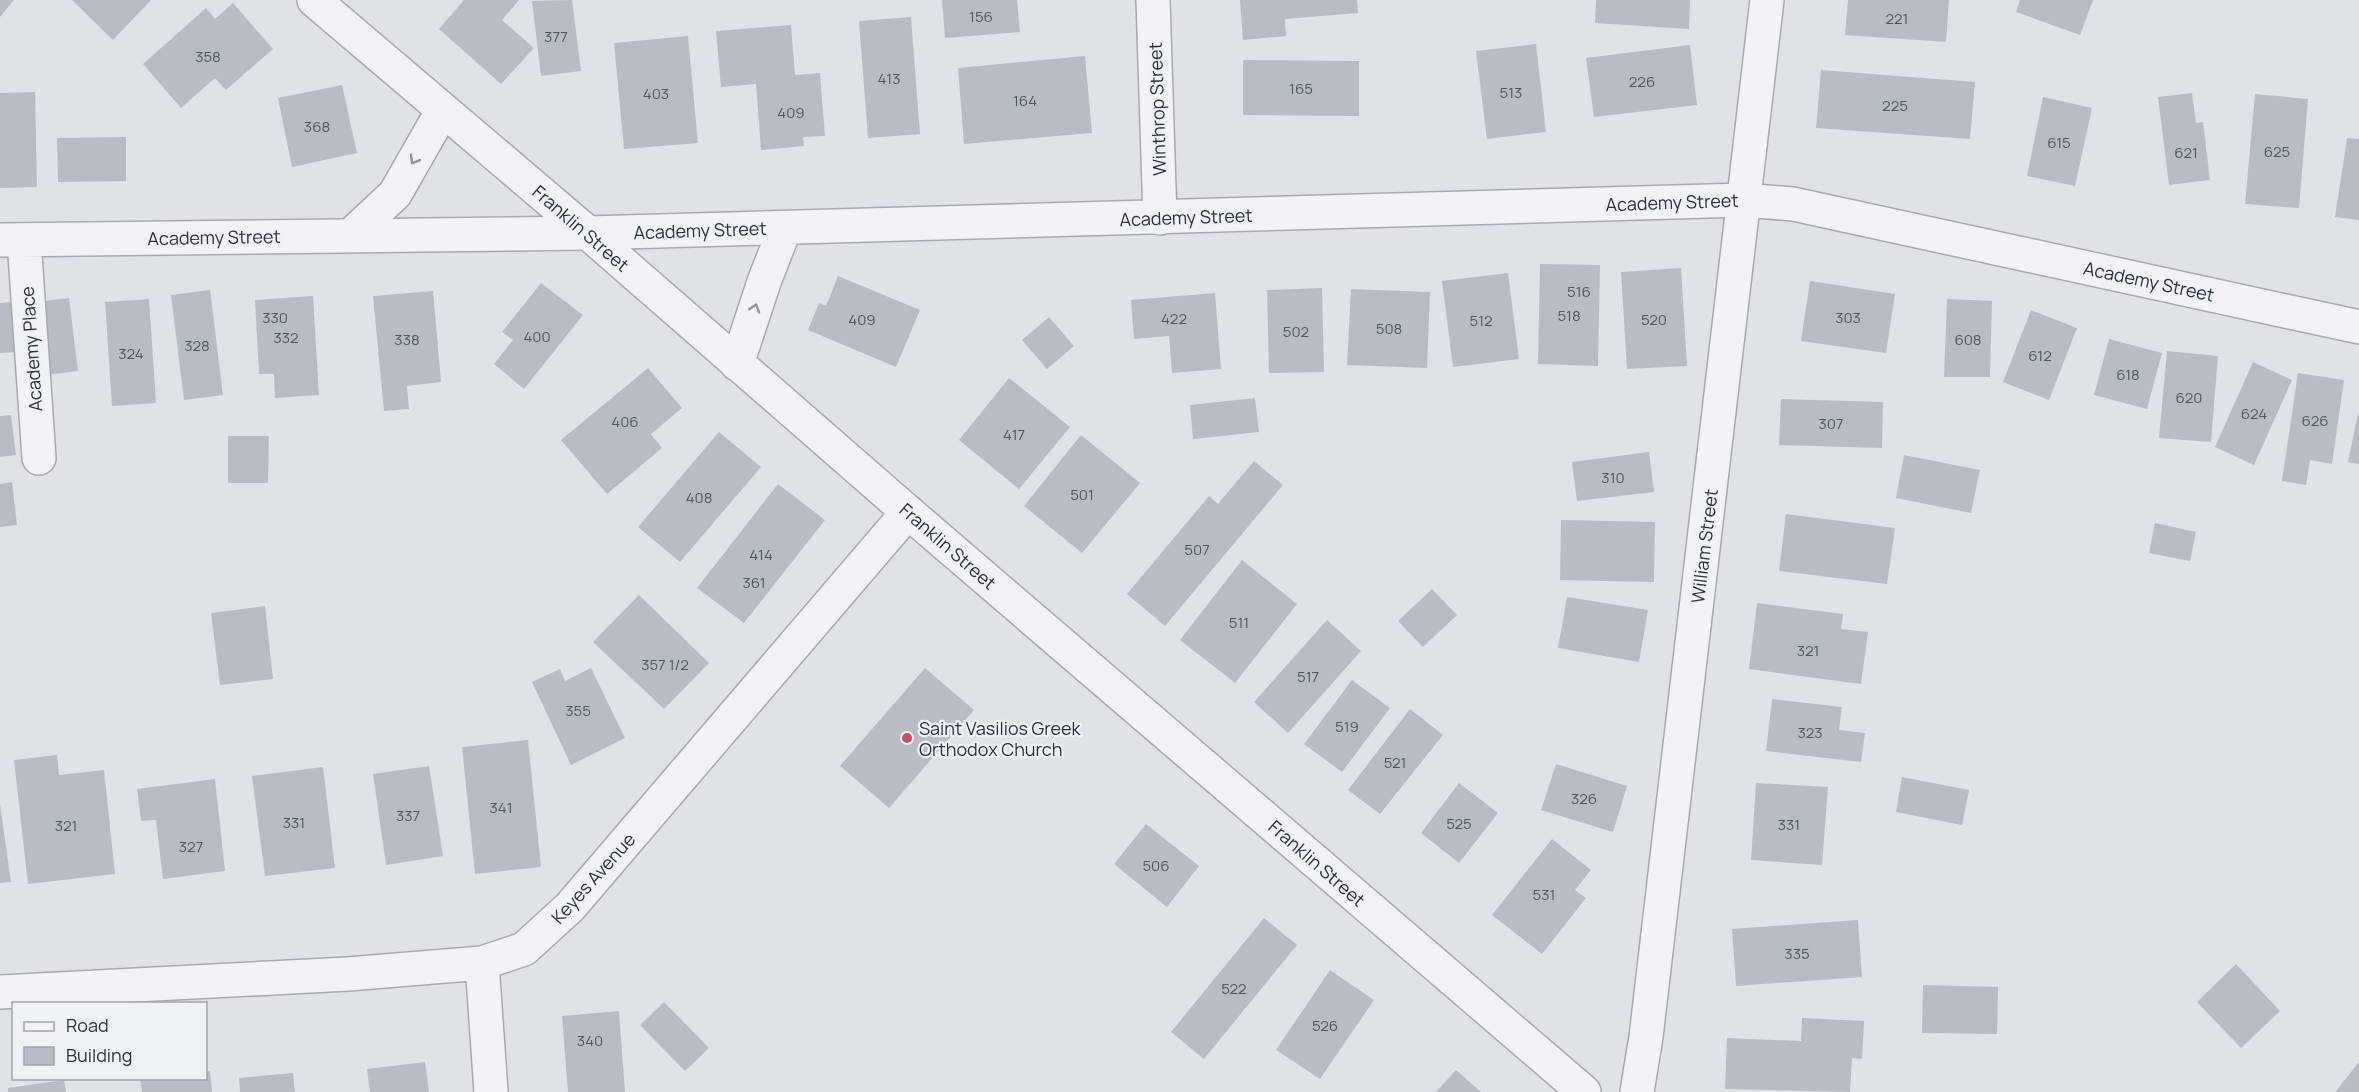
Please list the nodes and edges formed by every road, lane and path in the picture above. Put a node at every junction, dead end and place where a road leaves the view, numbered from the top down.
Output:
1 (314, 0) edge
2 (1153, 0) edge
3 (1767, 0) edge
4 (443, 110) junction
5 (1744, 200) junction
6 (1160, 218) junction
7 (785, 228) junction
8 (588, 233) junction
9 (350, 236) junction
10 (12, 240) edge
11 (2359, 327) edge
12 (737, 364) junction
13 (39, 458) dead end
14 (908, 512) junction
15 (482, 963) junction
16 (0, 992) edge
17 (491, 1092) edge
18 (1584, 1092) edge
19 (1637, 1092) edge

1 - 4 street, Franklin Street
2 - 6 street, Winthrop Street
3 - 5 street, William Street
4 - 8 street, Franklin Street
4 -> 9 street
5 - 6 street, Academy Street
5 - 11 street, Academy Street
5 - 19 street, William Street
6 - 7 street, Academy Street
7 - 8 street, Academy Street
12 -> 7 street
8 - 9 street, Academy Street
8 - 12 street, Franklin Street
9 - 10 street, Academy Street
10 - 13 street, Academy Place
12 - 14 street, Franklin Street
14 - 15 street, Keyes Avenue
14 - 18 street, Franklin Street
15 - 16 street, Keyes Avenue
15 - 17 street

